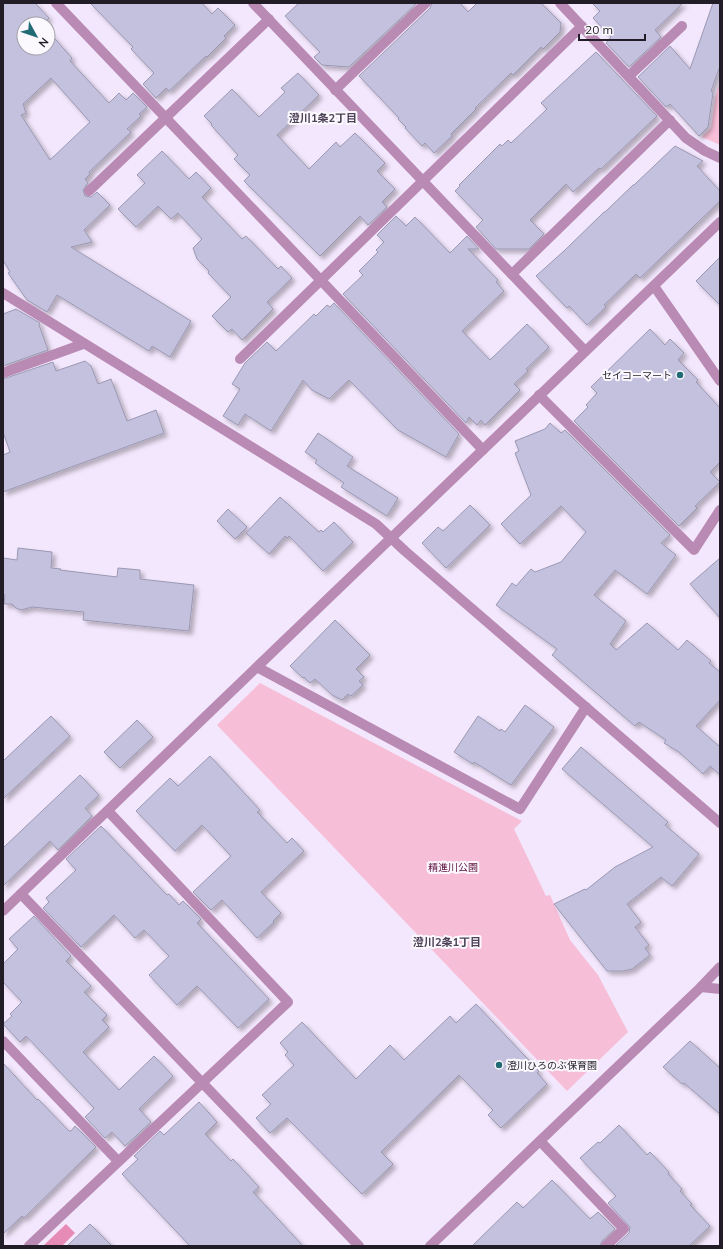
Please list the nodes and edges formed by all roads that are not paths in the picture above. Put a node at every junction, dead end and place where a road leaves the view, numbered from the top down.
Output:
1 (56, 3) edge
2 (253, 3) edge
3 (426, 3) edge
4 (560, 3) edge
5 (269, 19) junction
6 (582, 26) junction
7 (682, 26) dead end
8 (629, 76) junction
9 (335, 90) junction
10 (166, 118) junction
11 (670, 120) junction
12 (720, 158) edge
13 (423, 181) junction
14 (89, 191) dead end
15 (720, 222) edge
16 (512, 274) junction
17 (322, 280) junction
18 (654, 286) junction
19 (3, 293) edge
20 (83, 344) junction
21 (585, 351) junction
22 (240, 359) dead end
23 (3, 373) edge
24 (720, 381) edge
25 (539, 395) junction
26 (483, 450) junction
27 (720, 510) edge
28 (391, 538) junction
29 (257, 667) junction
30 (586, 707) junction
31 (108, 811) junction
32 (720, 823) edge
33 (21, 894) junction
34 (3, 911) edge
35 (720, 967) edge
36 (701, 987) junction
37 (720, 989) edge
38 (3, 1041) edge
39 (202, 1082) junction
40 (540, 1141) junction
41 (118, 1161) junction
42 (28, 1246) edge
43 (359, 1246) edge
44 (430, 1246) edge
45 (606, 1246) edge

1 - 10 street
2 - 5 street
3 - 9 street
4 - 6 street
5 - 9 street
5 - 10 street
6 - 8 street
6 - 13 street
7 - 8 street
8 - 11 street
9 - 13 street
10 - 14 street
10 - 17 street
11 - 12 street
11 - 16 street
13 - 16 street
13 - 17 street
15 - 18 street
16 - 21 street
17 - 22 street
17 - 26 street
18 - 21 street
18 - 24 street
19 - 20 street
20 - 23 street
20 - 28 street
21 - 25 street
25 - 26 street
25 - 27 street
26 - 28 street
28 - 29 street
28 - 30 street
29 - 30 street
29 - 31 street
30 - 32 street
31 - 33 street
31 - 39 street
33 - 34 street
33 - 39 street
35 - 36 street
36 - 37 street
36 - 40 street
38 - 41 street
39 - 41 street
39 - 43 street
40 - 44 street
40 - 45 street
41 - 42 street

